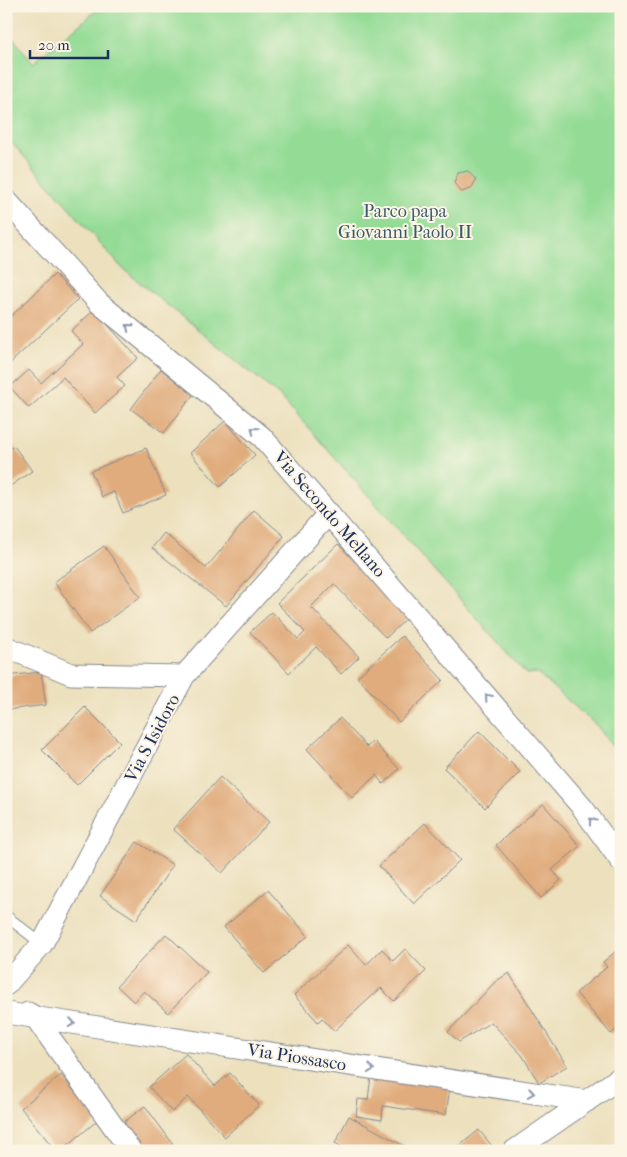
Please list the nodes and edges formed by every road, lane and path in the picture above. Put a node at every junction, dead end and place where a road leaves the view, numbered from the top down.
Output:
1 (6, 200) edge
2 (329, 513) junction
3 (6, 647) edge
4 (184, 676) junction
5 (621, 861) edge
6 (6, 916) edge
7 (42, 944) junction
8 (6, 985) edge
9 (6, 1002) edge
10 (6, 1012) edge
11 (35, 1017) junction
12 (621, 1076) edge
13 (587, 1101) junction
14 (131, 1151) edge
15 (514, 1151) edge

2 -> 1 street, Via Secondo Mellano
2 - 4 street, Via S Isidoro
5 -> 2 street, Via Secondo Mellano
3 - 4 street
4 - 7 street, Via S Isidoro
6 - 7 lane
7 - 8 street, Via S Isidoro
9 - 11 street
10 - 11 street, Via Piossasco
11 -> 13 street, Via Piossasco
11 - 14 street
12 - 13 street
13 - 15 street

